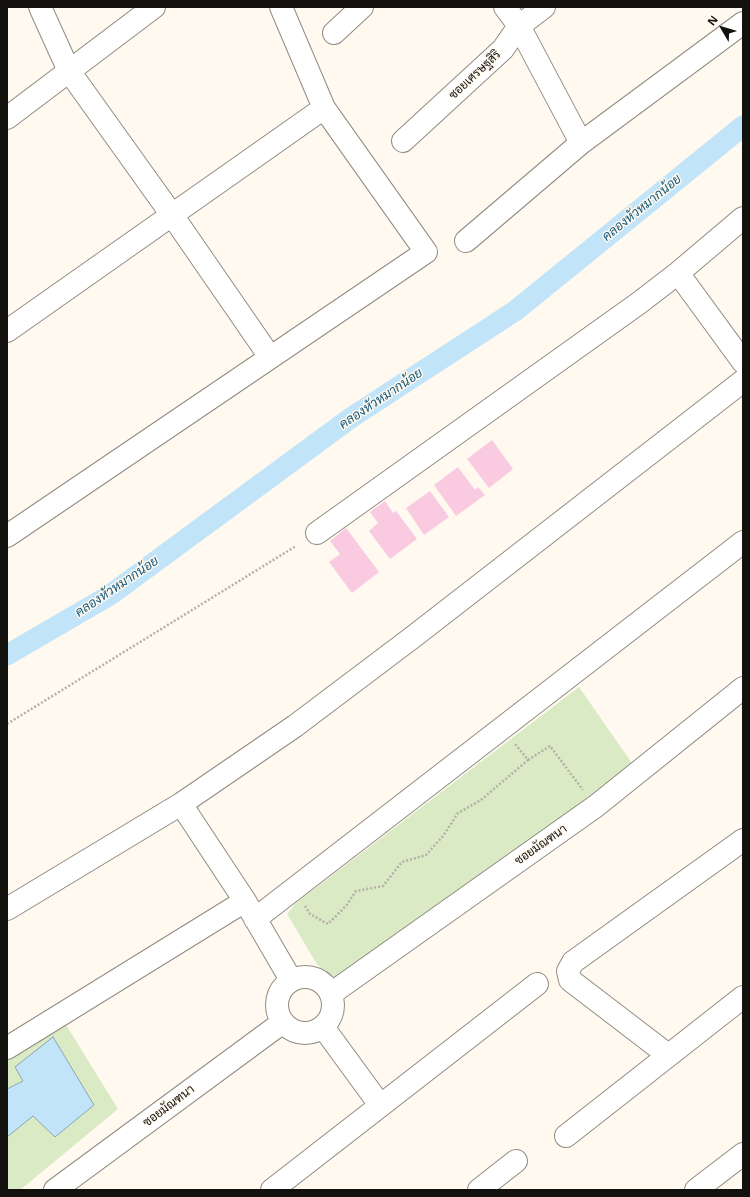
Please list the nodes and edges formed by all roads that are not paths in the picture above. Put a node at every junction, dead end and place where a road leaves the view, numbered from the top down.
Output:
1 (40, 7) edge
2 (154, 7) edge
3 (281, 7) edge
4 (362, 7) edge
5 (505, 7) edge
6 (544, 7) edge
7 (743, 23) edge
8 (519, 26) junction
9 (334, 33) dead end
10 (69, 72) junction
11 (324, 108) junction
12 (7, 118) edge
13 (403, 141) dead end
14 (581, 143) junction
15 (172, 215) junction
16 (743, 218) edge
17 (466, 241) dead end
18 (678, 274) junction
19 (7, 332) edge
20 (270, 357) junction
21 (743, 362) edge
22 (743, 381) edge
23 (317, 533) dead end
24 (7, 536) edge
25 (743, 542) edge
26 (743, 688) edge
27 (180, 804) junction
28 (743, 840) edge
29 (7, 909) edge
30 (250, 910) junction
31 (291, 980) junction
32 (537, 984) dead end
33 (332, 993) junction
34 (743, 997) edge
35 (283, 1022) junction
36 (324, 1026) junction
37 (7, 1048) edge
38 (668, 1055) junction
39 (380, 1105) junction
40 (566, 1136) dead end
41 (743, 1154) edge
42 (516, 1161) dead end
43 (55, 1190) edge
44 (272, 1190) edge
45 (479, 1190) edge
46 (696, 1190) edge

1 - 10 street
2 - 10 street
3 - 11 street
4 - 9 street
5 - 8 street
6 - 8 street, ซอยเศรษฐสิริ
7 - 14 street
8 - 13 street, ซอยเศรษฐสิริ
8 - 14 street
10 - 12 street
10 - 15 street
11 - 15 street
11 - 20 street
14 - 17 street
15 - 19 street
15 - 20 street
16 - 18 street
18 - 21 street
18 - 23 street
20 - 24 street
22 - 27 street
25 - 30 street
26 - 33 street, ซอยมัณฑนา
27 - 29 street
27 - 30 street
28 - 38 street
30 - 31 street
30 - 37 street
31 - 33 street
31 - 35 street
32 - 39 street
33 - 36 street
34 - 38 street
35 - 36 street
35 - 43 street, ซอยมัณฑนา
36 - 39 street
38 - 40 street
39 - 44 street
41 - 46 street
42 - 45 street

